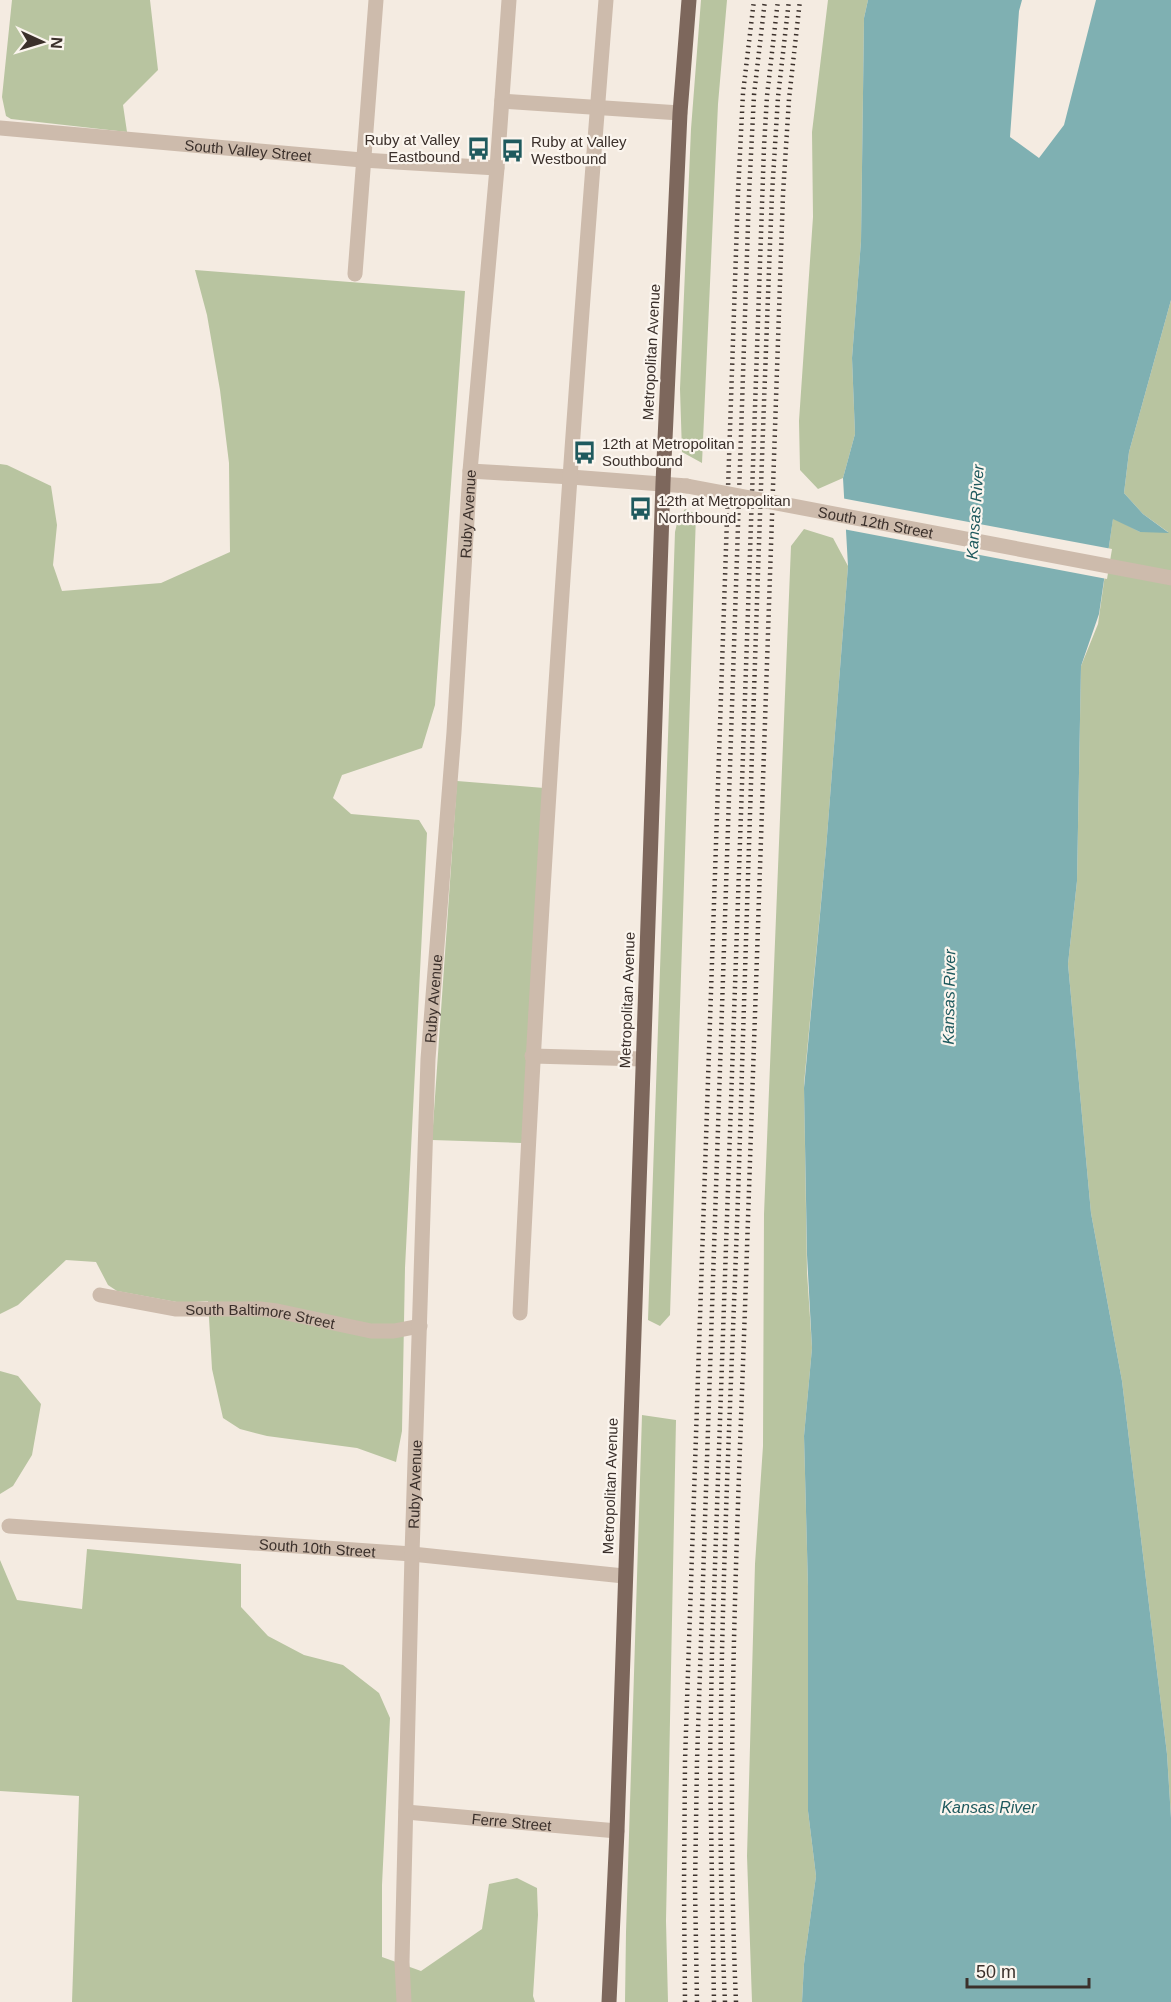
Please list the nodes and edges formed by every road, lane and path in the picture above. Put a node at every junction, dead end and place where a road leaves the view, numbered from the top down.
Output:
1 (376, 0) edge
2 (509, 0) edge
3 (606, 0) edge
4 (689, 0) edge
5 (502, 101) junction
6 (598, 107) junction
7 (680, 113) junction
8 (0, 128) edge
9 (362, 160) junction
10 (497, 168) junction
11 (355, 274) dead end
12 (470, 471) junction
13 (571, 477) junction
14 (663, 483) junction
15 (1171, 578) edge
16 (532, 1056) junction
17 (643, 1059) junction
18 (100, 1295) dead end
19 (520, 1313) dead end
20 (420, 1326) junction
21 (9, 1526) dead end
22 (412, 1554) junction
23 (624, 1576) junction
24 (406, 1812) junction
25 (617, 1831) junction
26 (404, 2002) edge
27 (609, 2002) edge

1 - 9 street
2 - 5 street, Ruby Avenue
3 - 6 street
4 - 7 main road, Metropolitan Avenue
5 - 6 street
5 - 10 street, Ruby Avenue
6 - 7 street
6 - 13 street
7 - 14 main road, Metropolitan Avenue
8 - 9 street, South Valley Street
9 - 10 street, South Valley Street
9 - 11 street
10 - 12 street, Ruby Avenue
12 - 13 street, South 12th Street
12 - 20 street, Ruby Avenue
13 - 14 street, South 12th Street
13 - 16 street
14 - 15 street, South 12th Street, bridge
14 - 17 main road, Metropolitan Avenue
16 - 17 street
16 - 19 street
17 - 23 main road, Metropolitan Avenue
18 - 20 street, South Baltimore Street
20 - 22 street, Ruby Avenue
21 - 22 street, South 10th Street
22 - 23 street, South 10th Street
22 - 24 street, Ruby Avenue
23 - 25 main road, Metropolitan Avenue
24 - 25 street, Ferre Street
24 - 26 street, Ruby Avenue
25 - 27 main road, Metropolitan Avenue

